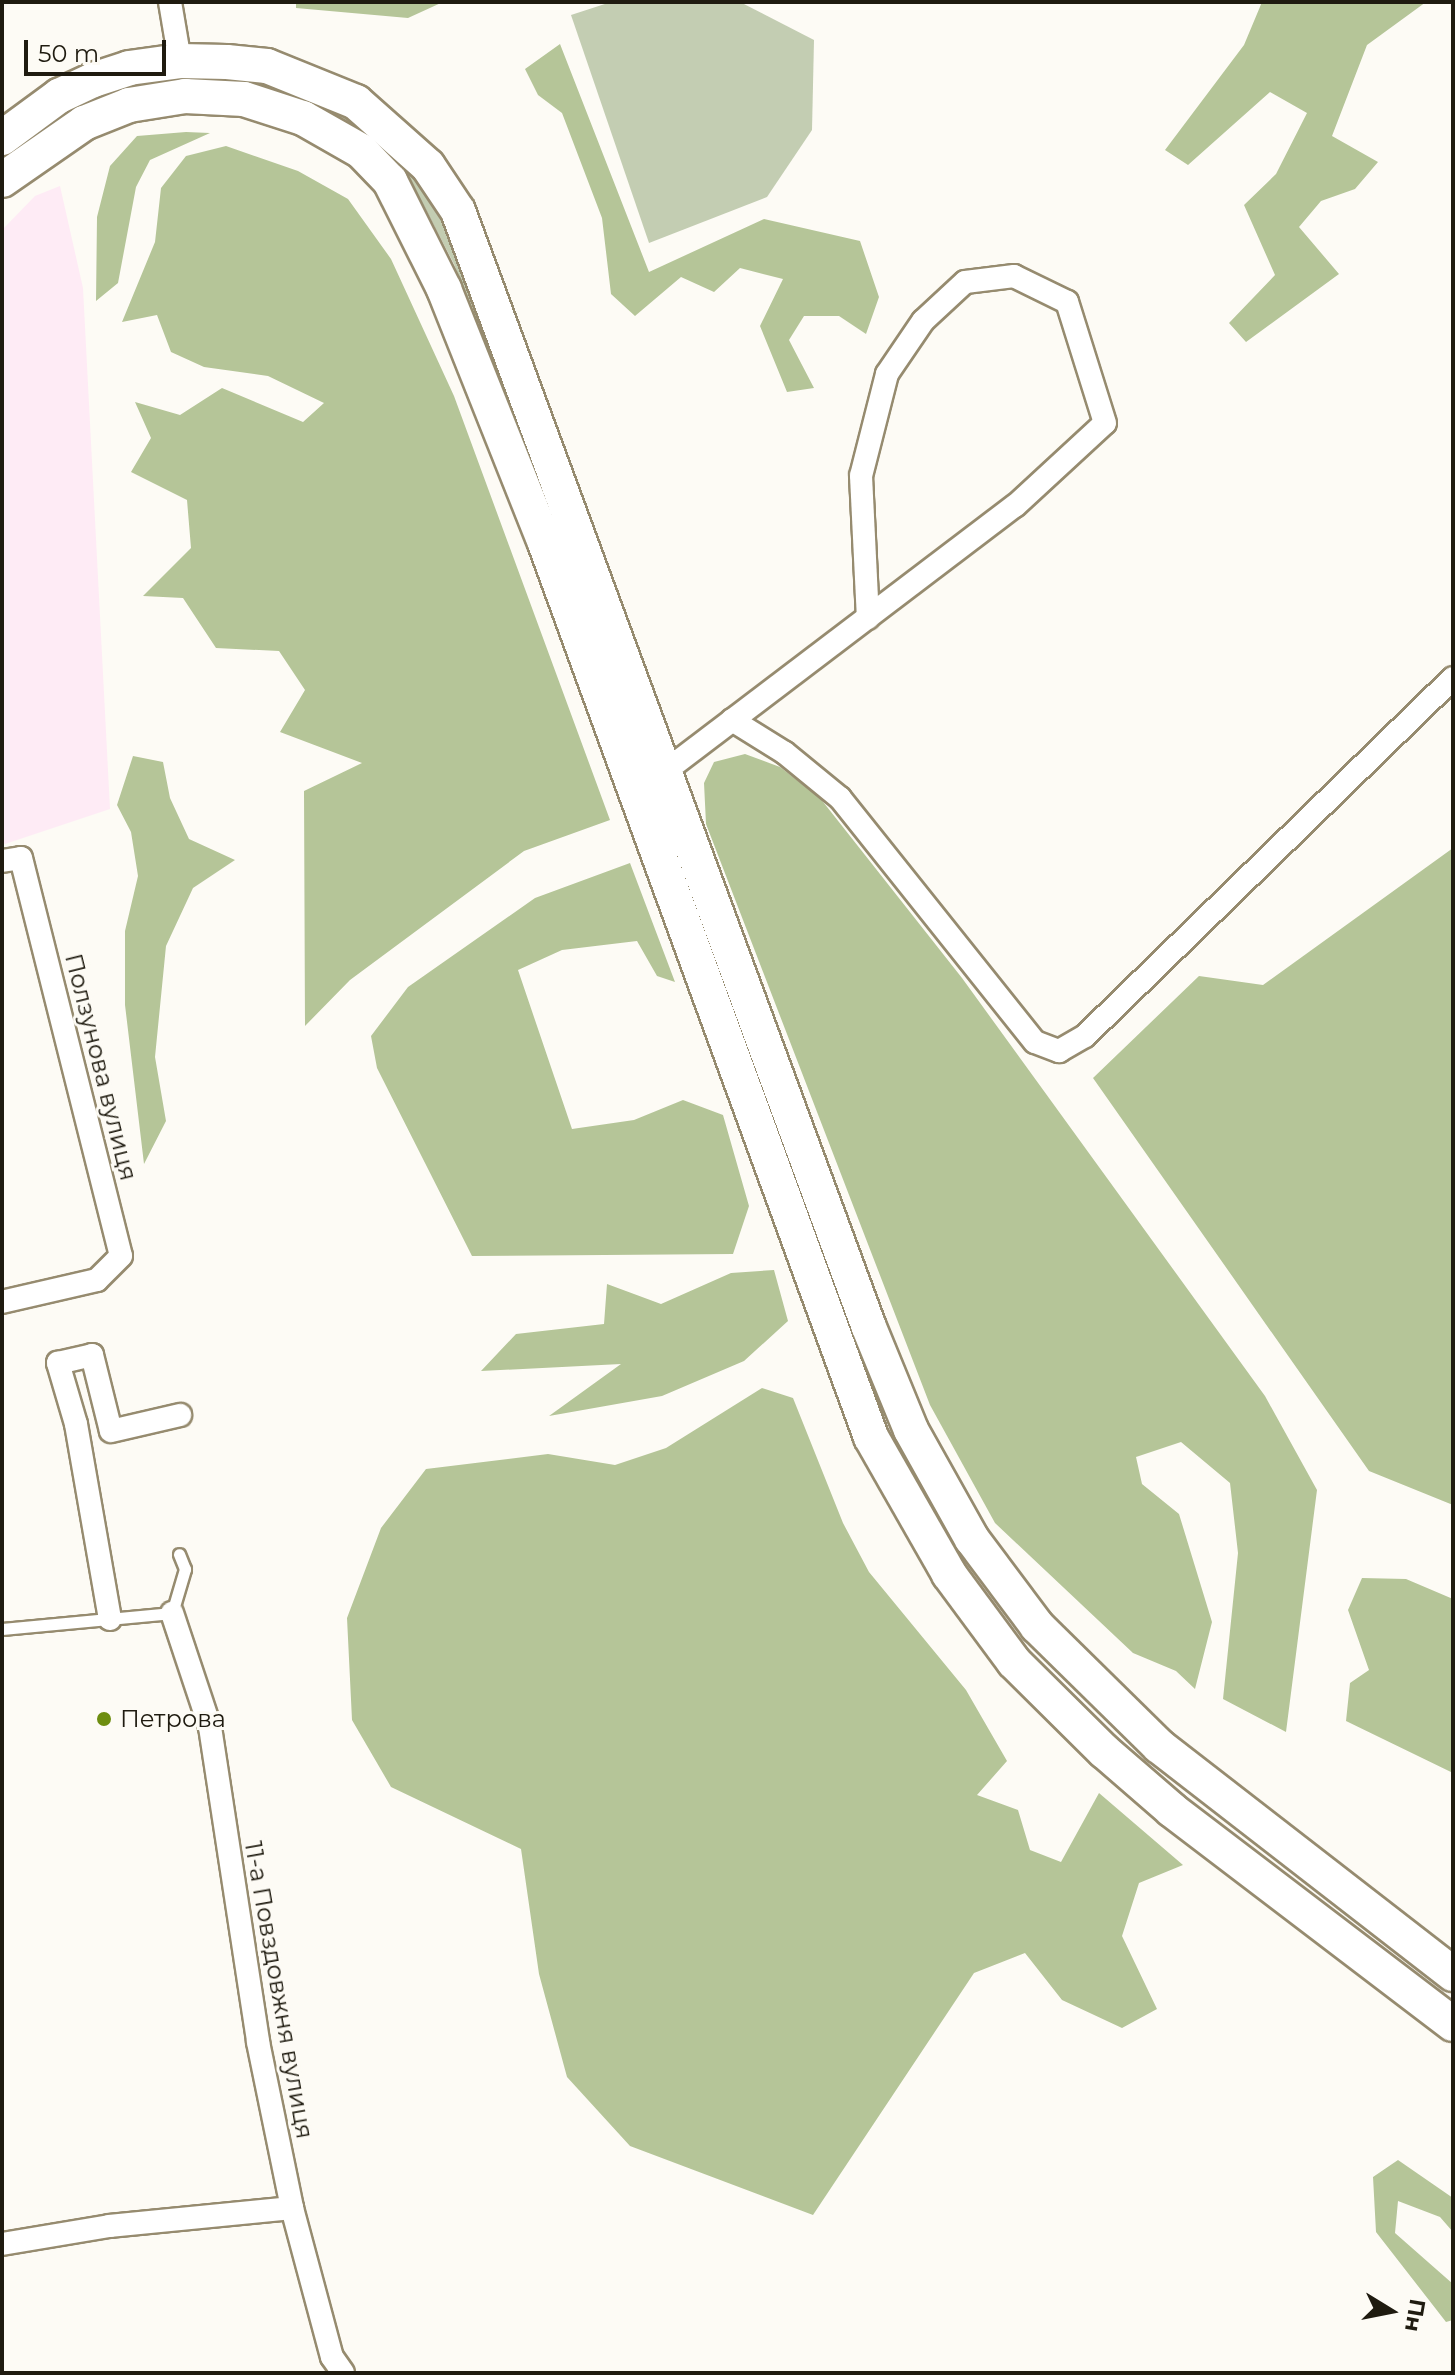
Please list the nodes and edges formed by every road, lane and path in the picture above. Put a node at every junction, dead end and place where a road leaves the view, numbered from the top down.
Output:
1 (174, 5) edge
2 (180, 61) junction
3 (2, 138) edge
4 (2, 180) edge
5 (868, 618) junction
6 (1453, 678) edge
7 (732, 720) junction
8 (664, 772) junction
9 (11, 859) edge
10 (2, 1302) edge
11 (180, 1415) dead end
12 (179, 1554) dead end
13 (172, 1613) junction
14 (110, 1619) junction
15 (2, 1629) edge
16 (1453, 1974) edge
17 (1453, 2024) edge
18 (292, 2208) junction
19 (2, 2244) edge
20 (343, 2373) edge

1 - 2 street
2 - 3 main road
2 - 8 main road
4 - 17 main road
5 - 5 street
5 - 7 street
6 - 7 street
7 - 8 street
8 - 16 main road
9 - 10 street, Ползунова вулиця
11 - 14 street
12 - 13 lane
13 - 14 lane
13 - 18 street, 11-а Повздовжня вулиця
14 - 15 lane
18 - 19 street
18 - 20 street, 11-а Повздовжня вулиця

